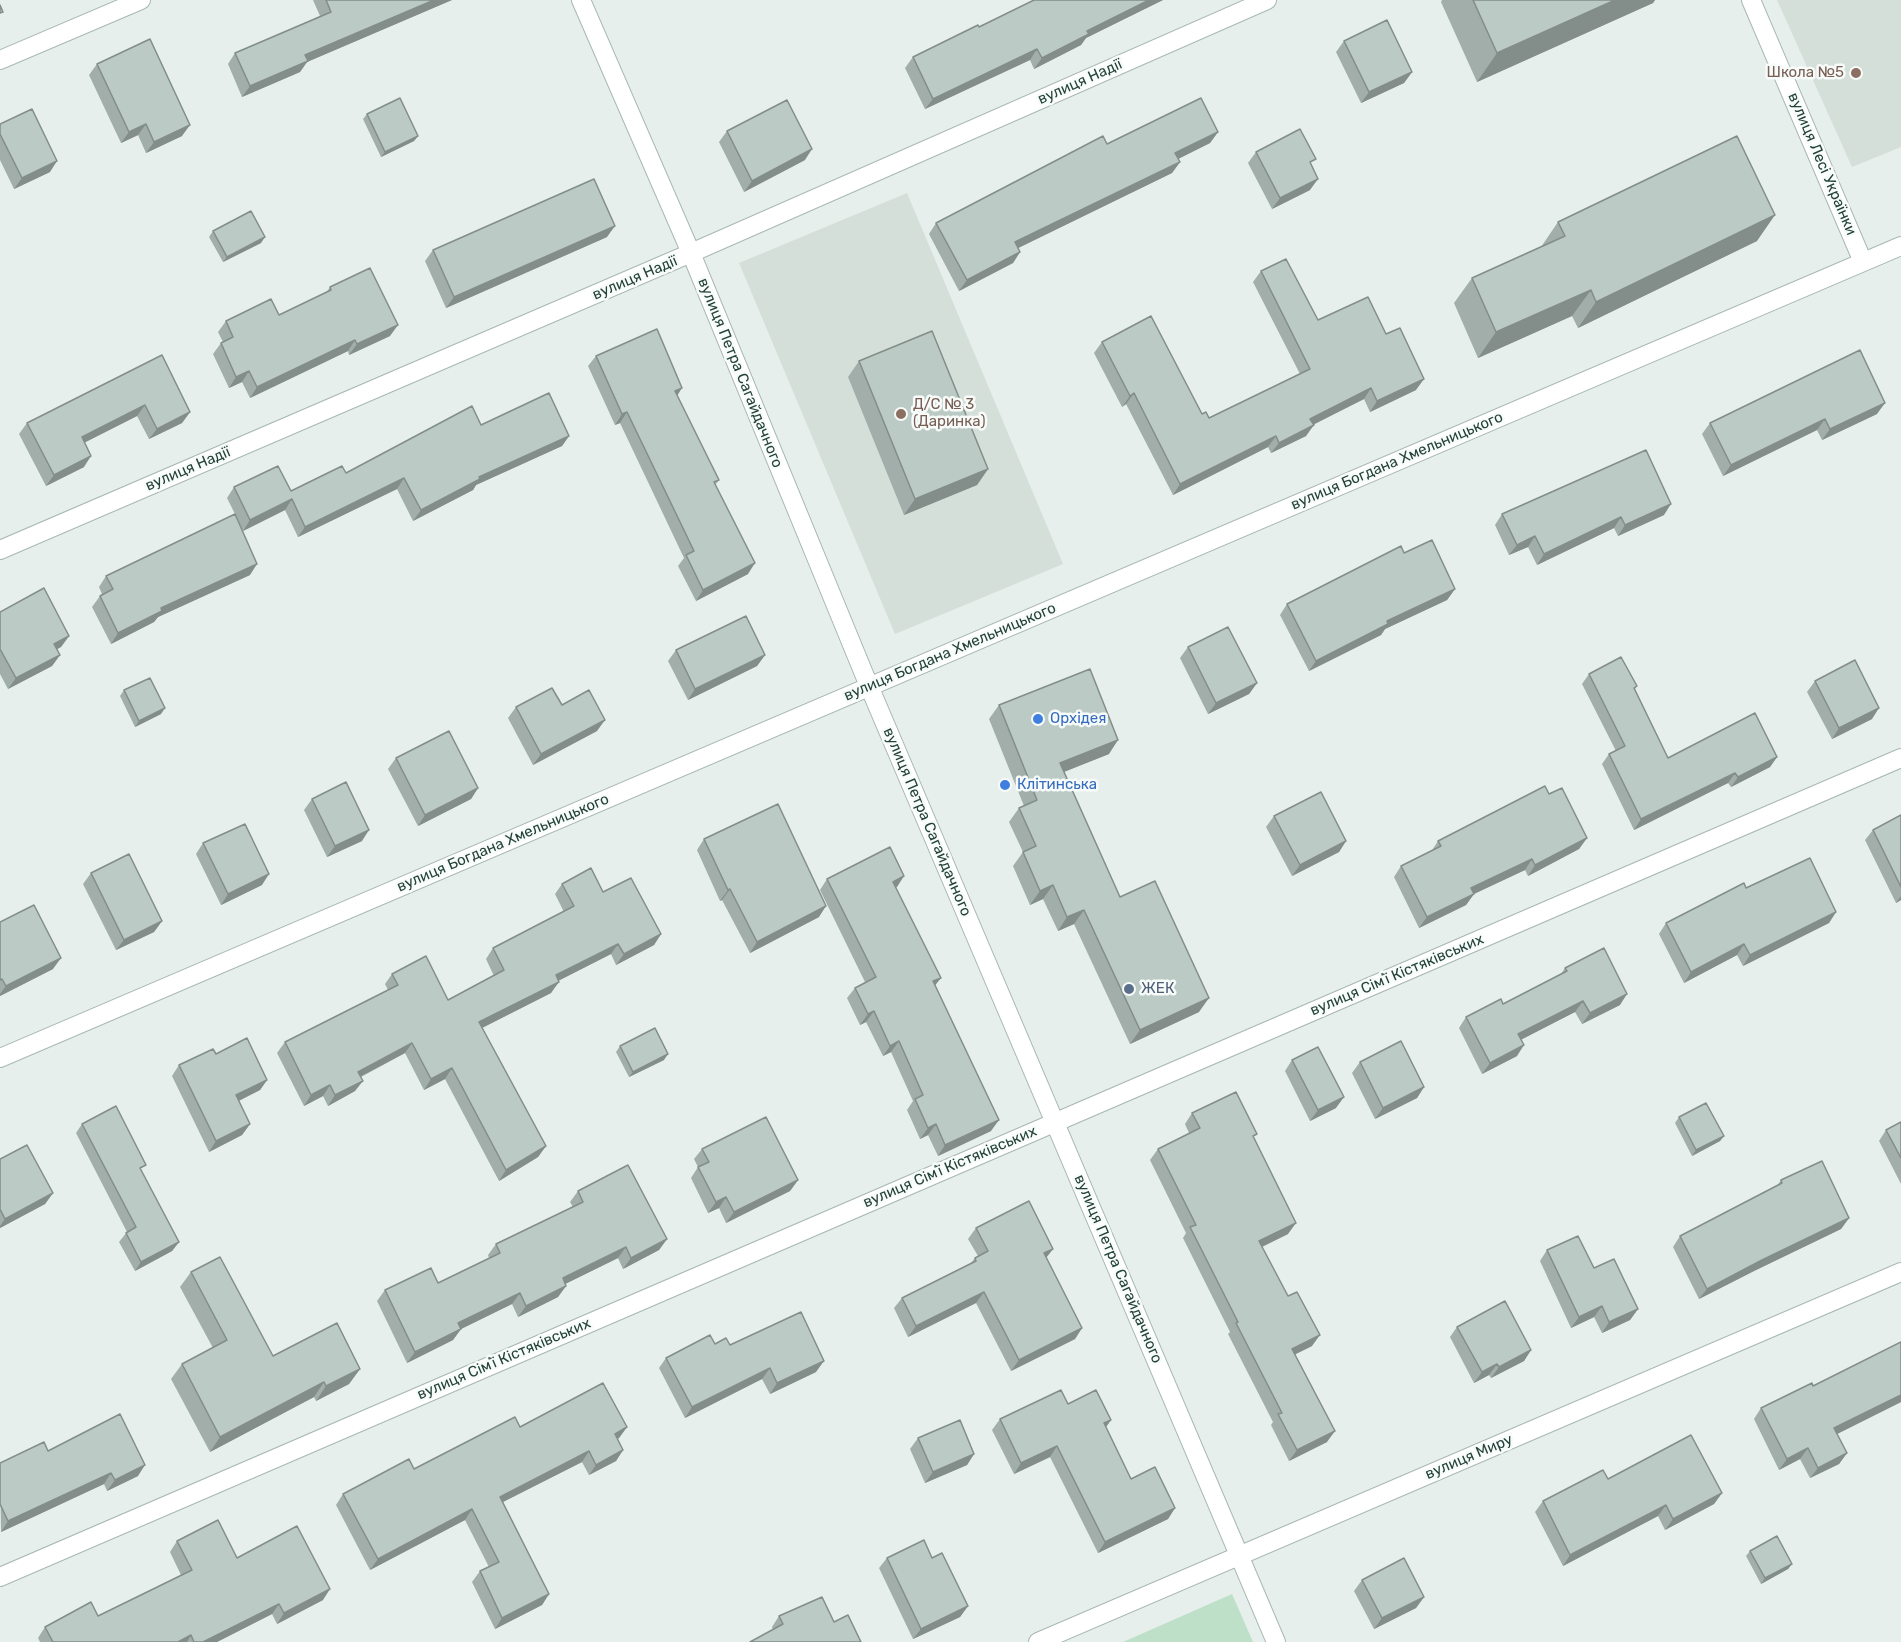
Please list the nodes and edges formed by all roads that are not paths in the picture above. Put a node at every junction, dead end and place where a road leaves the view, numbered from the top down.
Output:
1 (141, 0) edge
2 (581, 0) edge
3 (1267, 0) edge
4 (1751, 0) edge
5 (0, 60) edge
6 (1901, 246) edge
7 (691, 254) junction
8 (1863, 262) junction
9 (0, 550) edge
10 (869, 686) junction
11 (1901, 758) edge
12 (0, 1058) edge
13 (1056, 1121) junction
14 (1901, 1272) edge
15 (1239, 1555) junction
16 (0, 1577) edge
17 (1038, 1642) edge
18 (1276, 1642) edge

1 - 5 street
2 - 7 street, вулиця Петра Сагайдачного
3 - 7 street, вулиця Надії
4 - 8 street, вулиця Лесі Українки
6 - 8 street, вулиця Богдана Хмельницького
7 - 9 street, вулиця Надії
7 - 10 street, вулиця Петра Сагайдачного
8 - 10 street, вулиця Богдана Хмельницького
10 - 12 street, вулиця Богдана Хмельницького
10 - 13 street, вулиця Петра Сагайдачного
11 - 13 street, вулиця Сімʼї Кістяківських
13 - 15 street, вулиця Петра Сагайдачного
13 - 16 street, вулиця Сімʼї Кістяківських
14 - 15 street, вулиця Миру
15 - 17 street, вулиця Миру
15 - 18 street, вулиця Петра Сагайдачного

